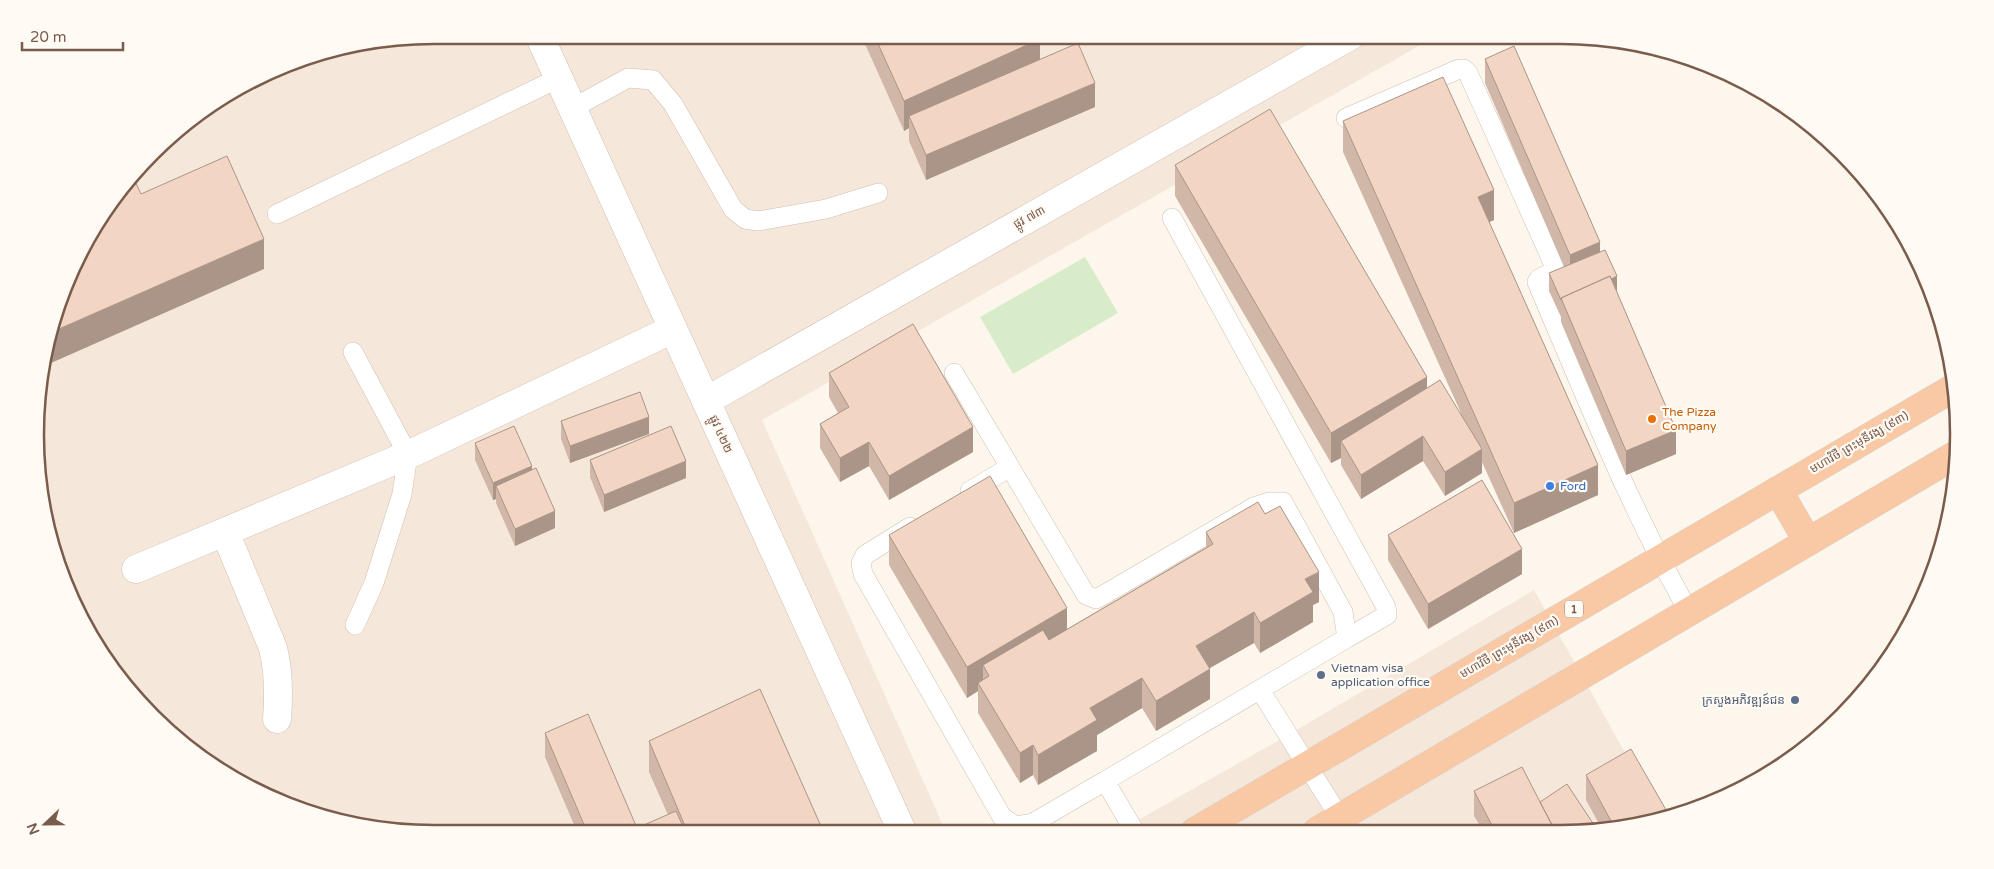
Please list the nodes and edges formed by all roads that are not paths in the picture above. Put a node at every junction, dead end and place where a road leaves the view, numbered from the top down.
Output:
1 (543, 44) edge
2 (1336, 44) edge
3 (559, 78) junction
4 (573, 108) junction
5 (1346, 118) edge
6 (878, 193) dead end
7 (277, 214) dead end
8 (1172, 218) dead end
9 (673, 330) junction
10 (353, 352) dead end
11 (954, 372) dead end
12 (1948, 391) edge
13 (706, 401) junction
14 (408, 455) junction
15 (1949, 459) edge
16 (1010, 467) junction
17 (1778, 490) junction
18 (958, 498) edge
19 (924, 519) edge
20 (225, 532) junction
21 (1808, 542) junction
22 (1659, 560) junction
23 (136, 569) dead end
24 (1689, 612) junction
25 (355, 625) dead end
26 (1347, 638) junction
27 (1260, 690) junction
28 (277, 719) dead end
29 (1308, 765) junction
30 (1105, 781) junction
31 (898, 825) edge
32 (1014, 825) edge
33 (1021, 825) edge
34 (1131, 825) edge
35 (1206, 825) edge
36 (1328, 825) edge

1 - 3 street, ផ្លូវ ៤២២
2 - 13 street, ផ្លូវ ៧៣
3 - 4 street, ផ្លូវ ៤២២
3 - 7 lane
4 - 6 lane
4 - 9 street, ផ្លូវ ៤២២
5 - 22 lane
8 - 26 lane
9 - 13 street, ផ្លូវ ៤២២
9 - 14 street
10 - 14 lane
11 - 16 lane
12 - 17 highway, មហាវិថី ព្រះមុនីវង្ស (៩៣) / 1
13 - 31 street, ផ្លូវ ៤២២
14 - 20 street
14 - 25 lane
15 - 21 highway
16 - 18 lane
16 - 26 lane
17 - 21 highway
17 - 22 highway, មហាវិថី ព្រះមុនីវង្ស (៩៣) / 1
19 - 32 lane
20 - 23 street
20 - 28 street
21 - 24 highway
22 - 24 lane
22 - 29 highway, មហាវិថី ព្រះមុនីវង្ស (៩៣) / 1
24 - 36 highway
26 - 27 lane
27 - 29 lane
27 - 30 lane
29 - 35 highway, មហាវិថី ព្រះមុនីវង្ស (៩៣) / 1
29 - 36 lane
30 - 33 lane
30 - 34 lane

